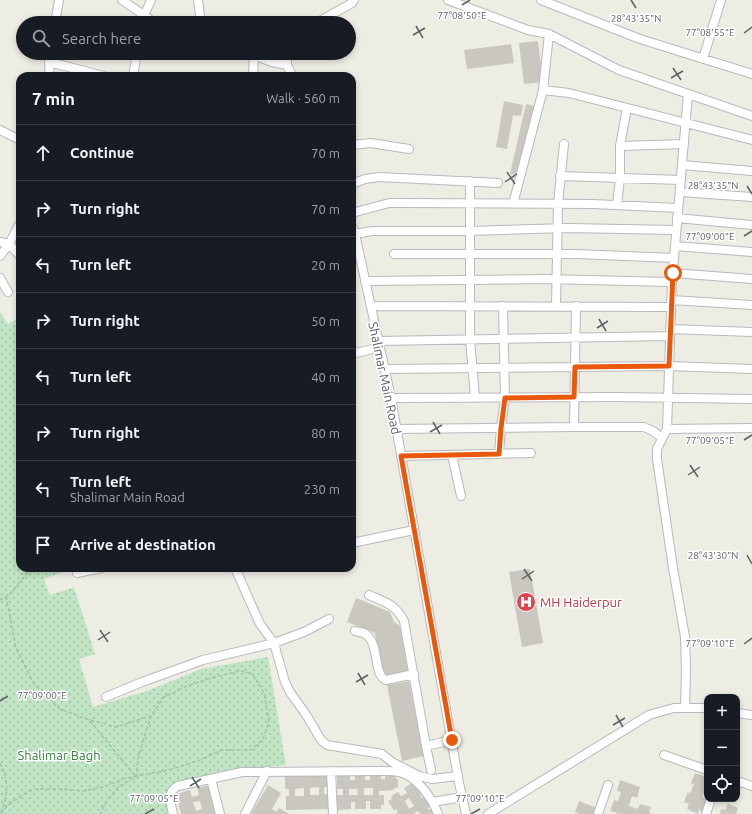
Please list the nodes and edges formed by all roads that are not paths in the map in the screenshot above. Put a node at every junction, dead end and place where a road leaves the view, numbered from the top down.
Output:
1 (59, 0) edge
2 (122, 0) edge
3 (151, 0) edge
4 (198, 0) edge
5 (354, 0) edge
6 (448, 0) edge
7 (541, 0) edge
8 (721, 0) edge
9 (56, 16) edge
10 (140, 16) edge
11 (144, 16) edge
12 (200, 16) edge
13 (329, 16) edge
14 (549, 34) junction
15 (702, 58) junction
16 (136, 60) edge
17 (252, 60) edge
18 (271, 60) edge
19 (287, 60) edge
20 (49, 62) joint
21 (287, 65) junction
22 (49, 72) edge
23 (88, 72) edge
24 (134, 72) edge
25 (253, 72) edge
26 (290, 72) edge
27 (752, 74) edge
28 (544, 90) junction
29 (688, 94) junction
30 (627, 108) junction
31 (752, 116) edge
32 (686, 122) junction
33 (0, 130) edge
34 (16, 138) edge
35 (752, 140) edge
36 (564, 144) dead end
37 (684, 144) junction
38 (356, 145) edge
39 (620, 146) junction
40 (409, 149) dead end
41 (682, 165) junction
42 (752, 171) edge
43 (560, 176) junction
44 (620, 178) junction
45 (681, 180) junction
46 (470, 181) junction
47 (356, 182) edge
48 (498, 182) dead end
49 (680, 192) junction
50 (752, 197) edge
51 (470, 204) junction
52 (513, 204) junction
53 (558, 204) junction
54 (617, 205) junction
55 (678, 208) junction
56 (356, 212) edge
57 (677, 218) junction
58 (752, 225) edge
59 (558, 228) junction
60 (676, 230) junction
61 (16, 231) edge
62 (470, 231) junction
63 (356, 234) edge
64 (356, 239) edge
65 (0, 242) edge
66 (9, 244) junction
67 (675, 246) junction
68 (16, 252) edge
69 (752, 252) edge
70 (394, 254) dead end
71 (470, 254) junction
72 (557, 254) junction
73 (0, 256) edge
74 (674, 258) junction
75 (673, 273) junction
76 (0, 278) edge
77 (752, 279) edge
78 (470, 280) junction
79 (557, 280) junction
80 (365, 281) junction
81 (672, 282) junction
82 (8, 292) dead end
83 (671, 303) junction
84 (752, 305) edge
85 (371, 306) junction
86 (470, 306) junction
87 (503, 306) junction
88 (556, 306) junction
89 (576, 306) junction
90 (752, 332) edge
91 (670, 333) junction
92 (576, 338) junction
93 (504, 339) junction
94 (470, 340) junction
95 (379, 344) junction
96 (356, 353) edge
97 (669, 366) junction
98 (575, 367) junction
99 (472, 368) junction
100 (504, 368) junction
101 (384, 369) junction
102 (752, 369) edge
103 (574, 397) junction
104 (391, 398) junction
105 (475, 398) junction
106 (505, 398) junction
107 (668, 398) junction
108 (752, 399) edge
109 (574, 426) junction
110 (501, 428) junction
111 (752, 428) edge
112 (396, 429) junction
113 (667, 429) junction
114 (662, 438) junction
115 (531, 453) dead end
116 (499, 454) junction
117 (452, 455) junction
118 (401, 456) junction
119 (461, 496) dead end
120 (414, 530) junction
121 (356, 542) edge
122 (82, 572) edge
123 (237, 572) edge
124 (77, 573) dead end
125 (369, 596) dead end
126 (329, 620) dead end
127 (355, 631) dead end
128 (274, 644) junction
129 (414, 674) junction
130 (106, 697) dead end
131 (685, 708) junction
132 (704, 708) edge
133 (740, 714) edge
134 (752, 716) edge
135 (452, 740) junction
136 (426, 746) junction
137 (664, 755) dead end
138 (704, 769) edge
139 (431, 770) dead end
140 (267, 771) junction
141 (332, 771) junction
142 (458, 776) junction
143 (211, 779) junction
144 (740, 782) edge
145 (608, 785) dead end
146 (752, 786) edge
147 (462, 797) junction
148 (433, 802) junction
149 (710, 802) edge
150 (173, 814) edge
151 (220, 814) edge
152 (245, 814) edge
153 (333, 814) edge
154 (438, 814) edge
155 (466, 814) edge
156 (488, 814) edge
157 (598, 814) edge
158 (706, 814) edge

1 - 9 street
2 - 10 street
3 - 11 street
4 - 12 street
5 - 13 street
6 - 14 street
7 - 15 street
8 - 15 street
14 - 28 street
14 - 29 street
15 - 27 street
16 - 24 street
17 - 25 street
18 - 21 street
19 - 21 street
20 - 22 street
20 - 23 street
21 - 26 street
28 - 30 street
28 - 52 street
29 - 31 street
29 - 32 street
30 - 32 street
30 - 39 street
32 - 35 street
32 - 37 street
33 - 34 street
36 - 43 street
37 - 39 street
37 - 41 street
38 - 40 street
39 - 44 street
41 - 42 street
41 - 45 street
43 - 44 street
43 - 53 street
44 - 45 street
44 - 54 street
45 - 49 street
46 - 47 street
46 - 48 street
46 - 51 street
49 - 50 street
49 - 55 street
51 - 52 street
51 - 56 street
51 - 62 street
52 - 53 street
53 - 54 street
53 - 59 street
54 - 55 street
55 - 57 street
57 - 58 street
57 - 60 street
59 - 60 street
59 - 62 street
59 - 72 street
60 - 67 street
61 - 66 street
62 - 63 street
62 - 71 street
64 - 80 street, Shalimar Main Road
65 - 66 street
66 - 68 street
66 - 73 street
67 - 69 street
67 - 74 street
70 - 71 street
71 - 72 street
71 - 78 street
72 - 74 street
72 - 79 street
74 - 75 street
75 - 77 street
75 - 81 street
76 - 82 street
78 - 79 street
78 - 80 street
78 - 86 street
79 - 81 street
79 - 88 street
80 - 85 street, Shalimar Main Road
81 - 83 street
83 - 84 street
83 - 89 street
83 - 91 street
85 - 86 street
85 - 95 street, Shalimar Main Road
86 - 87 street
86 - 94 street
87 - 88 street
87 - 93 street
88 - 89 street
89 - 92 street
90 - 91 street
91 - 92 street
91 - 97 street
92 - 93 street
92 - 98 street
93 - 94 street
93 - 100 street
94 - 95 street
94 - 99 street
95 - 96 street
95 - 101 street, Shalimar Main Road
97 - 98 street
97 - 102 street
97 - 107 street
98 - 100 street
98 - 103 street
99 - 100 street
99 - 101 street
99 - 105 street
100 - 106 street
101 - 104 street, Shalimar Main Road
103 - 106 street
103 - 107 street
103 - 109 street
104 - 105 street
104 - 112 street, Shalimar Main Road
105 - 106 street
106 - 110 street
107 - 108 street
107 - 113 street
109 - 110 street
109 - 114 street
110 - 112 street
110 - 116 street
111 - 113 street
112 - 118 street, Shalimar Main Road
113 - 114 street
114 - 131 street
115 - 116 street
116 - 117 street
117 - 118 street
117 - 119 street
118 - 120 street, Shalimar Main Road
120 - 121 street
120 - 135 street, Shalimar Main Road
122 - 124 street
123 - 128 street
125 - 129 street
126 - 128 street
127 - 129 street
128 - 130 street
128 - 142 street
129 - 136 street
131 - 132 street
131 - 156 street
133 - 134 street
135 - 136 street
135 - 142 street, Shalimar Main Road
136 - 139 street
137 - 138 street
140 - 141 street
140 - 143 street
140 - 152 street
141 - 148 street
141 - 153 street
142 - 147 street, Shalimar Main Road
143 - 150 street
143 - 151 street
144 - 146 street
145 - 157 street
147 - 148 street
147 - 155 street, Shalimar Main Road
148 - 154 street
149 - 158 street

